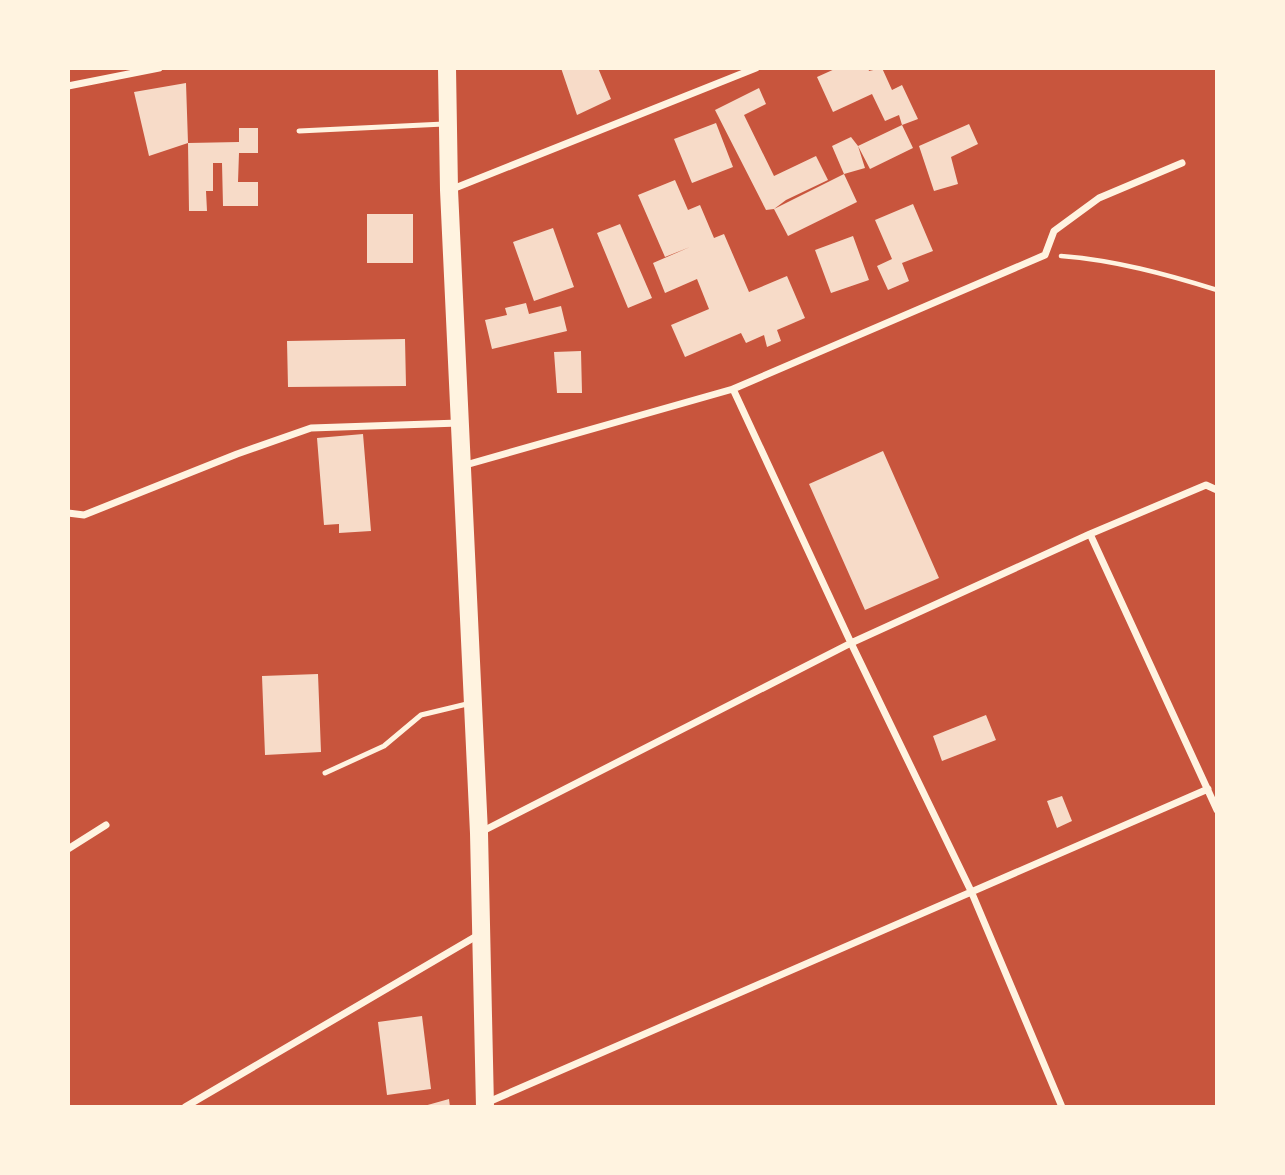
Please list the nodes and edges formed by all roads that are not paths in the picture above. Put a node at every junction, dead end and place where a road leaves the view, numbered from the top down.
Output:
1 (159, 68) edge
2 (447, 68) edge
3 (756, 68) edge
4 (68, 86) edge
5 (448, 124) junction
6 (299, 131) dead end
7 (1182, 163) dead end
8 (449, 190) junction
9 (733, 389) junction
10 (460, 423) junction
11 (462, 466) junction
12 (1217, 490) edge
13 (68, 513) edge
14 (1090, 534) junction
15 (851, 643) junction
16 (472, 702) junction
17 (325, 773) dead end
18 (1208, 789) junction
19 (1217, 810) edge
20 (106, 825) dead end
21 (479, 833) junction
22 (68, 849) edge
23 (971, 891) junction
24 (481, 934) junction
25 (485, 1105) edge
26 (185, 1107) edge
27 (1062, 1107) edge

1 - 4 street
2 - 5 main road
3 - 8 street
5 - 6 lane
5 - 8 main road
7 - 9 street
8 - 10 main road
9 - 11 street
9 - 15 street
10 - 11 main road
10 - 13 street
11 - 16 main road
12 - 14 street
14 - 15 street
14 - 18 street
15 - 21 street
15 - 23 street
16 - 17 lane
16 - 21 main road
18 - 19 street
18 - 23 street
20 - 22 street
21 - 24 main road
23 - 25 street
23 - 27 street
24 - 25 main road
24 - 26 street

